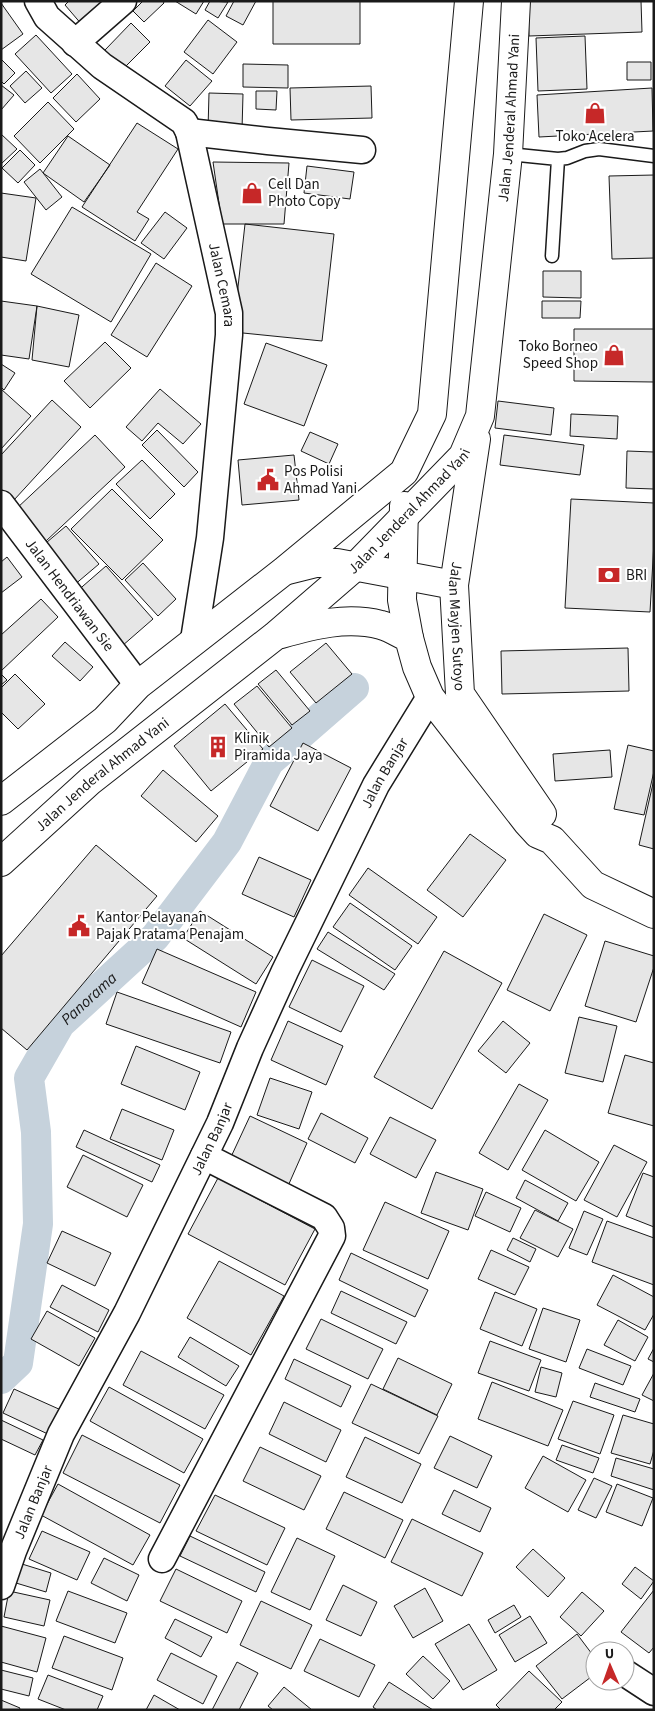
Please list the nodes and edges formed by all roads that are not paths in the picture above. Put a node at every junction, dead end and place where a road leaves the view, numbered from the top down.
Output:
1 (38, 1) edge
2 (124, 1) edge
3 (469, 1) edge
4 (516, 1) edge
5 (75, 43) junction
6 (189, 132) junction
7 (362, 150) dead end
8 (508, 154) junction
9 (654, 156) edge
10 (558, 160) junction
11 (552, 256) dead end
12 (480, 416) junction
13 (404, 472) junction
14 (1, 504) edge
15 (404, 515) junction
16 (356, 566) junction
17 (284, 571) junction
18 (403, 576) junction
19 (454, 585) junction
20 (275, 636) junction
21 (409, 638) junction
22 (194, 640) junction
23 (138, 685) junction
24 (430, 697) junction
25 (1, 801) edge
26 (552, 840) junction
27 (1, 862) edge
28 (654, 914) edge
29 (204, 1156) junction
30 (162, 1559) dead end
31 (1, 1586) edge
32 (635, 1680) edge
33 (654, 1692) edge

1 - 5 street
2 - 5 street
3 - 13 main road, Jalan Jenderal Ahmad Yani
4 - 8 main road, Jalan Jenderal Ahmad Yani
5 - 6 street
6 - 7 street
6 - 22 street, Jalan Cemara
8 - 10 lane
8 - 12 main road, Jalan Jenderal Ahmad Yani
9 - 10 lane
10 - 11 lane
12 - 15 main road, Jalan Jenderal Ahmad Yani
12 - 19 main road, Jalan Mayjen Sutoyo
13 - 15 main road, Jalan Mayjen Sutoyo
13 - 17 main road, Jalan Jenderal Ahmad Yani
14 - 23 street, Jalan Hendriawan Sie
15 - 16 main road, Jalan Jenderal Ahmad Yani
15 - 18 main road, Jalan Mayjen Sutoyo
16 - 17 main road
16 - 18 main road
16 - 20 main road, Jalan Jenderal Ahmad Yani
17 - 22 main road, Jalan Jenderal Ahmad Yani
18 - 19 main road
18 - 21 main road, Jalan Mayjen Sutoyo
19 - 26 main road, Jalan Mayjen Sutoyo
20 - 21 main road
20 - 27 main road, Jalan Jenderal Ahmad Yani
21 - 24 main road, Jalan Mayjen Sutoyo
22 - 23 main road, Jalan Jenderal Ahmad Yani
23 - 25 main road, Jalan Jenderal Ahmad Yani
24 - 26 main road, Jalan Mayjen Sutoyo
24 - 29 street, Jalan Banjar
26 - 28 main road, Jalan Mayjen Sutoyo
29 - 30 street
29 - 31 street, Jalan Banjar
32 - 33 street

